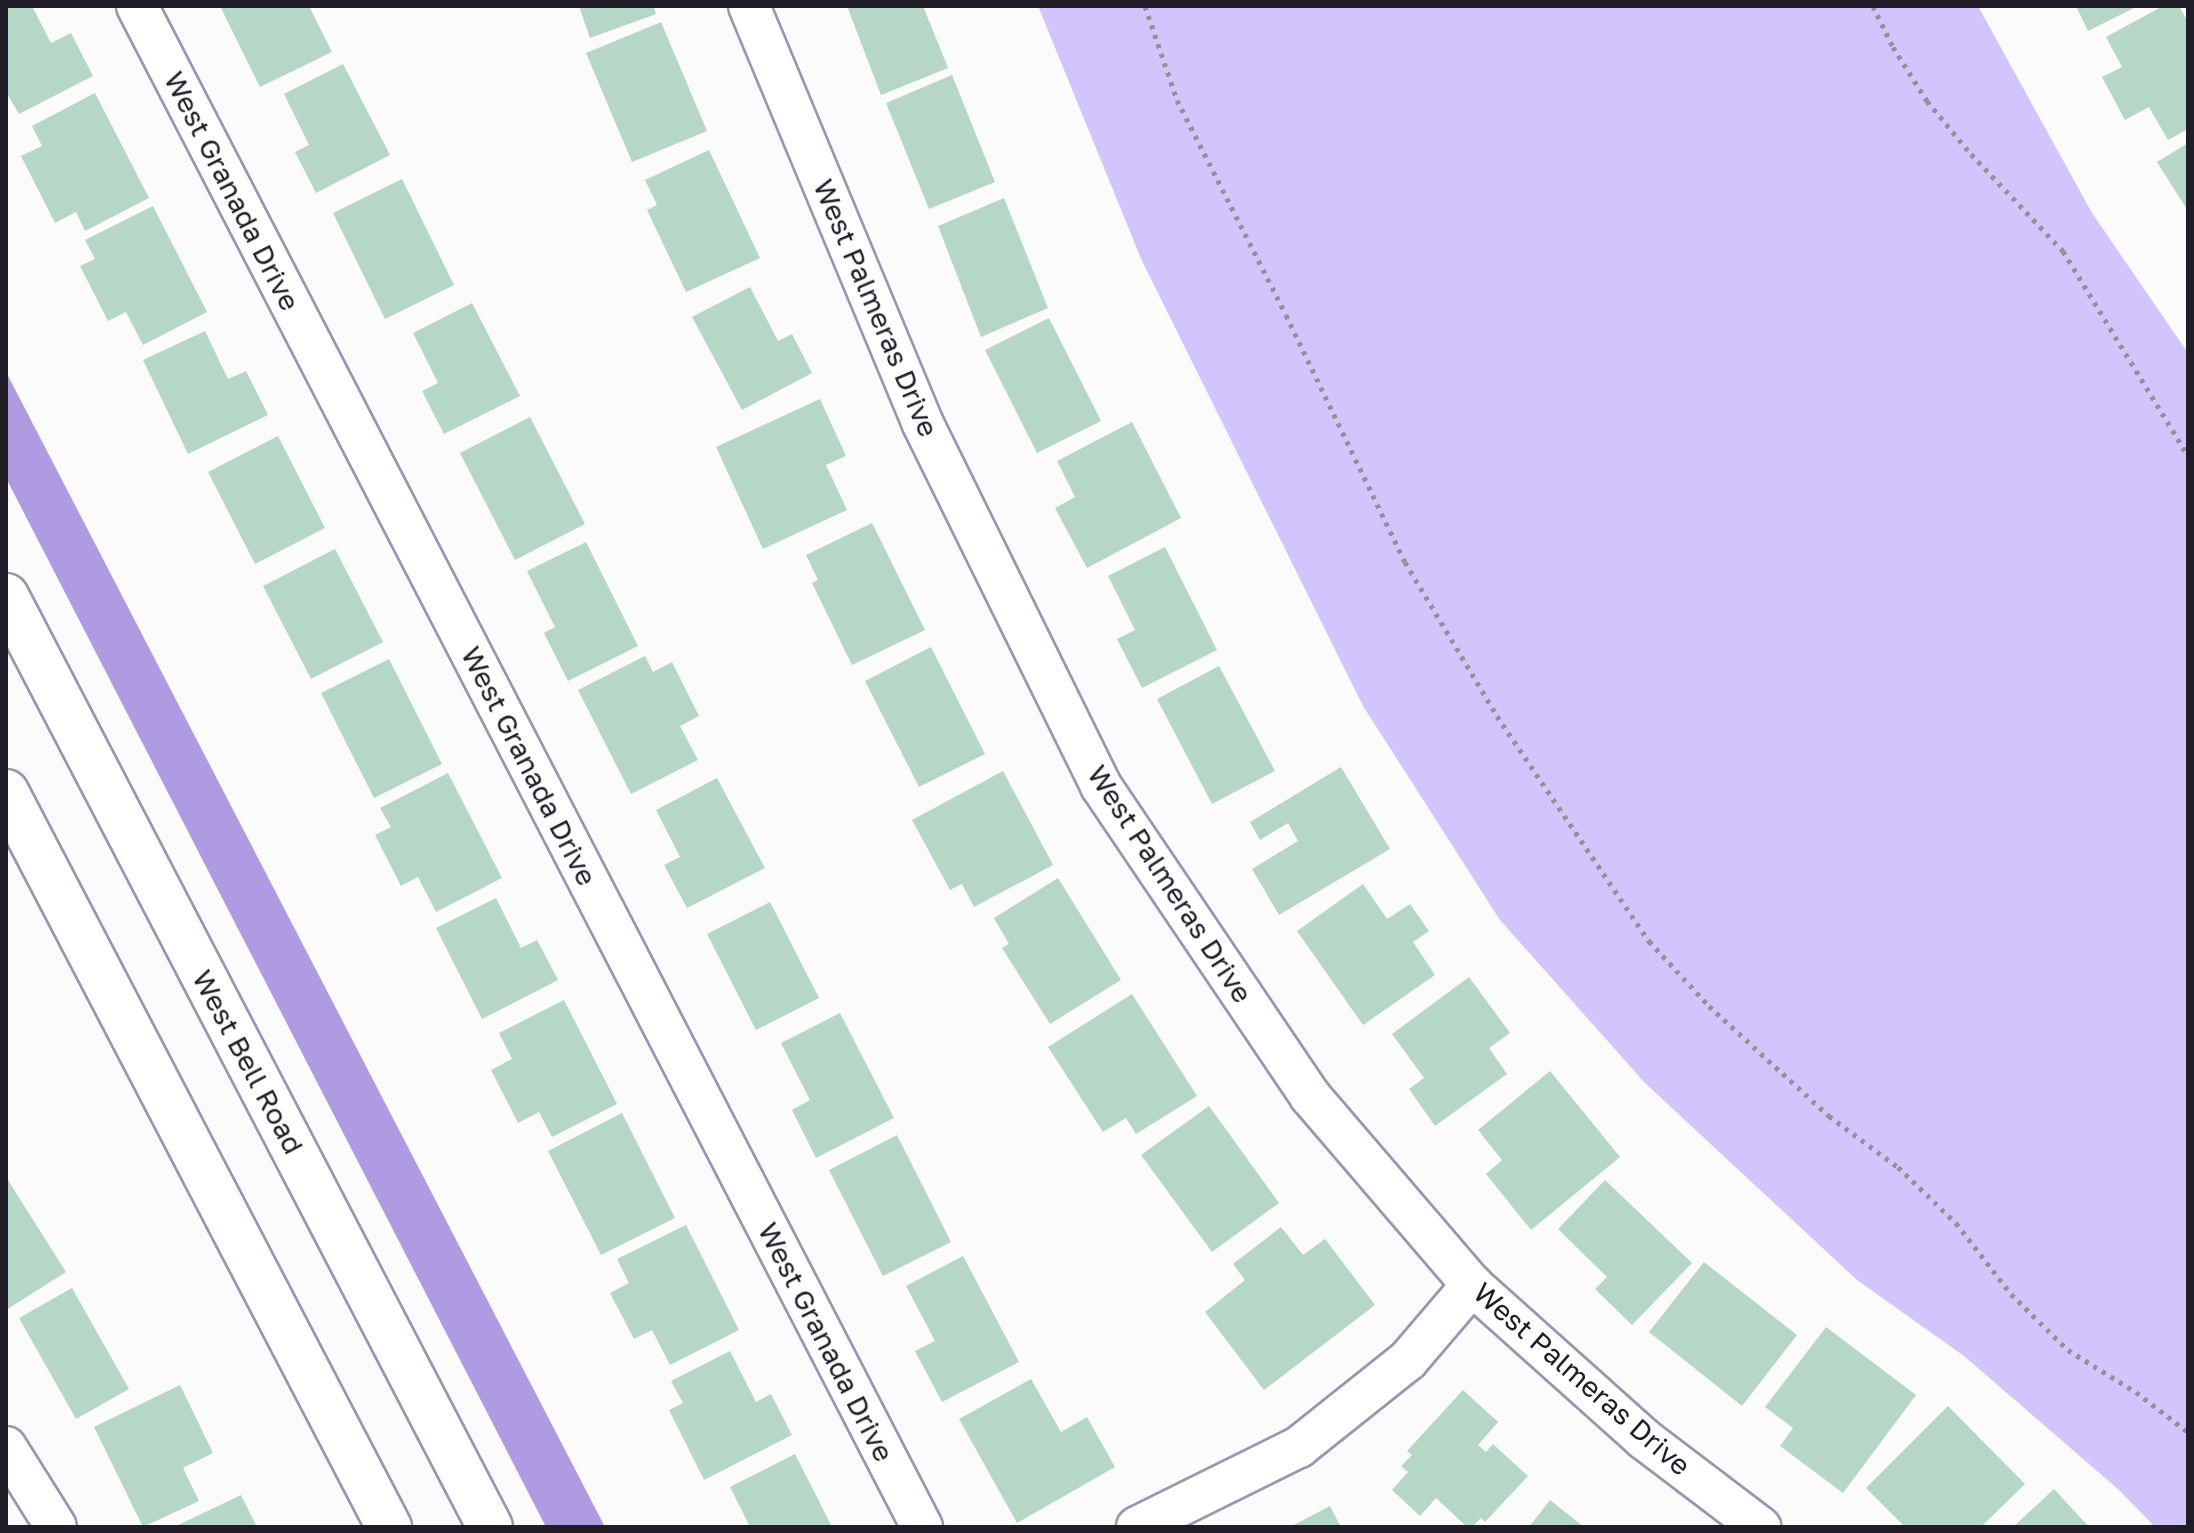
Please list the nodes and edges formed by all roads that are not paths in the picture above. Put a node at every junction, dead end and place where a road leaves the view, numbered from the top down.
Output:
1 (137, 6) edge
2 (749, 6) edge
3 (6, 596) edge
4 (6, 792) edge
5 (1472, 1285) junction
6 (6, 1447) edge
7 (56, 1527) edge
8 (389, 1527) edge
9 (490, 1527) edge
10 (922, 1527) edge
11 (1137, 1527) edge
12 (1760, 1527) edge

1 - 10 street, West Granada Drive
2 - 5 street, West Palmeras Drive
3 - 9 main road, West Bell Road
4 - 8 main road
5 - 11 street
5 - 12 street, West Palmeras Drive
6 - 7 street

